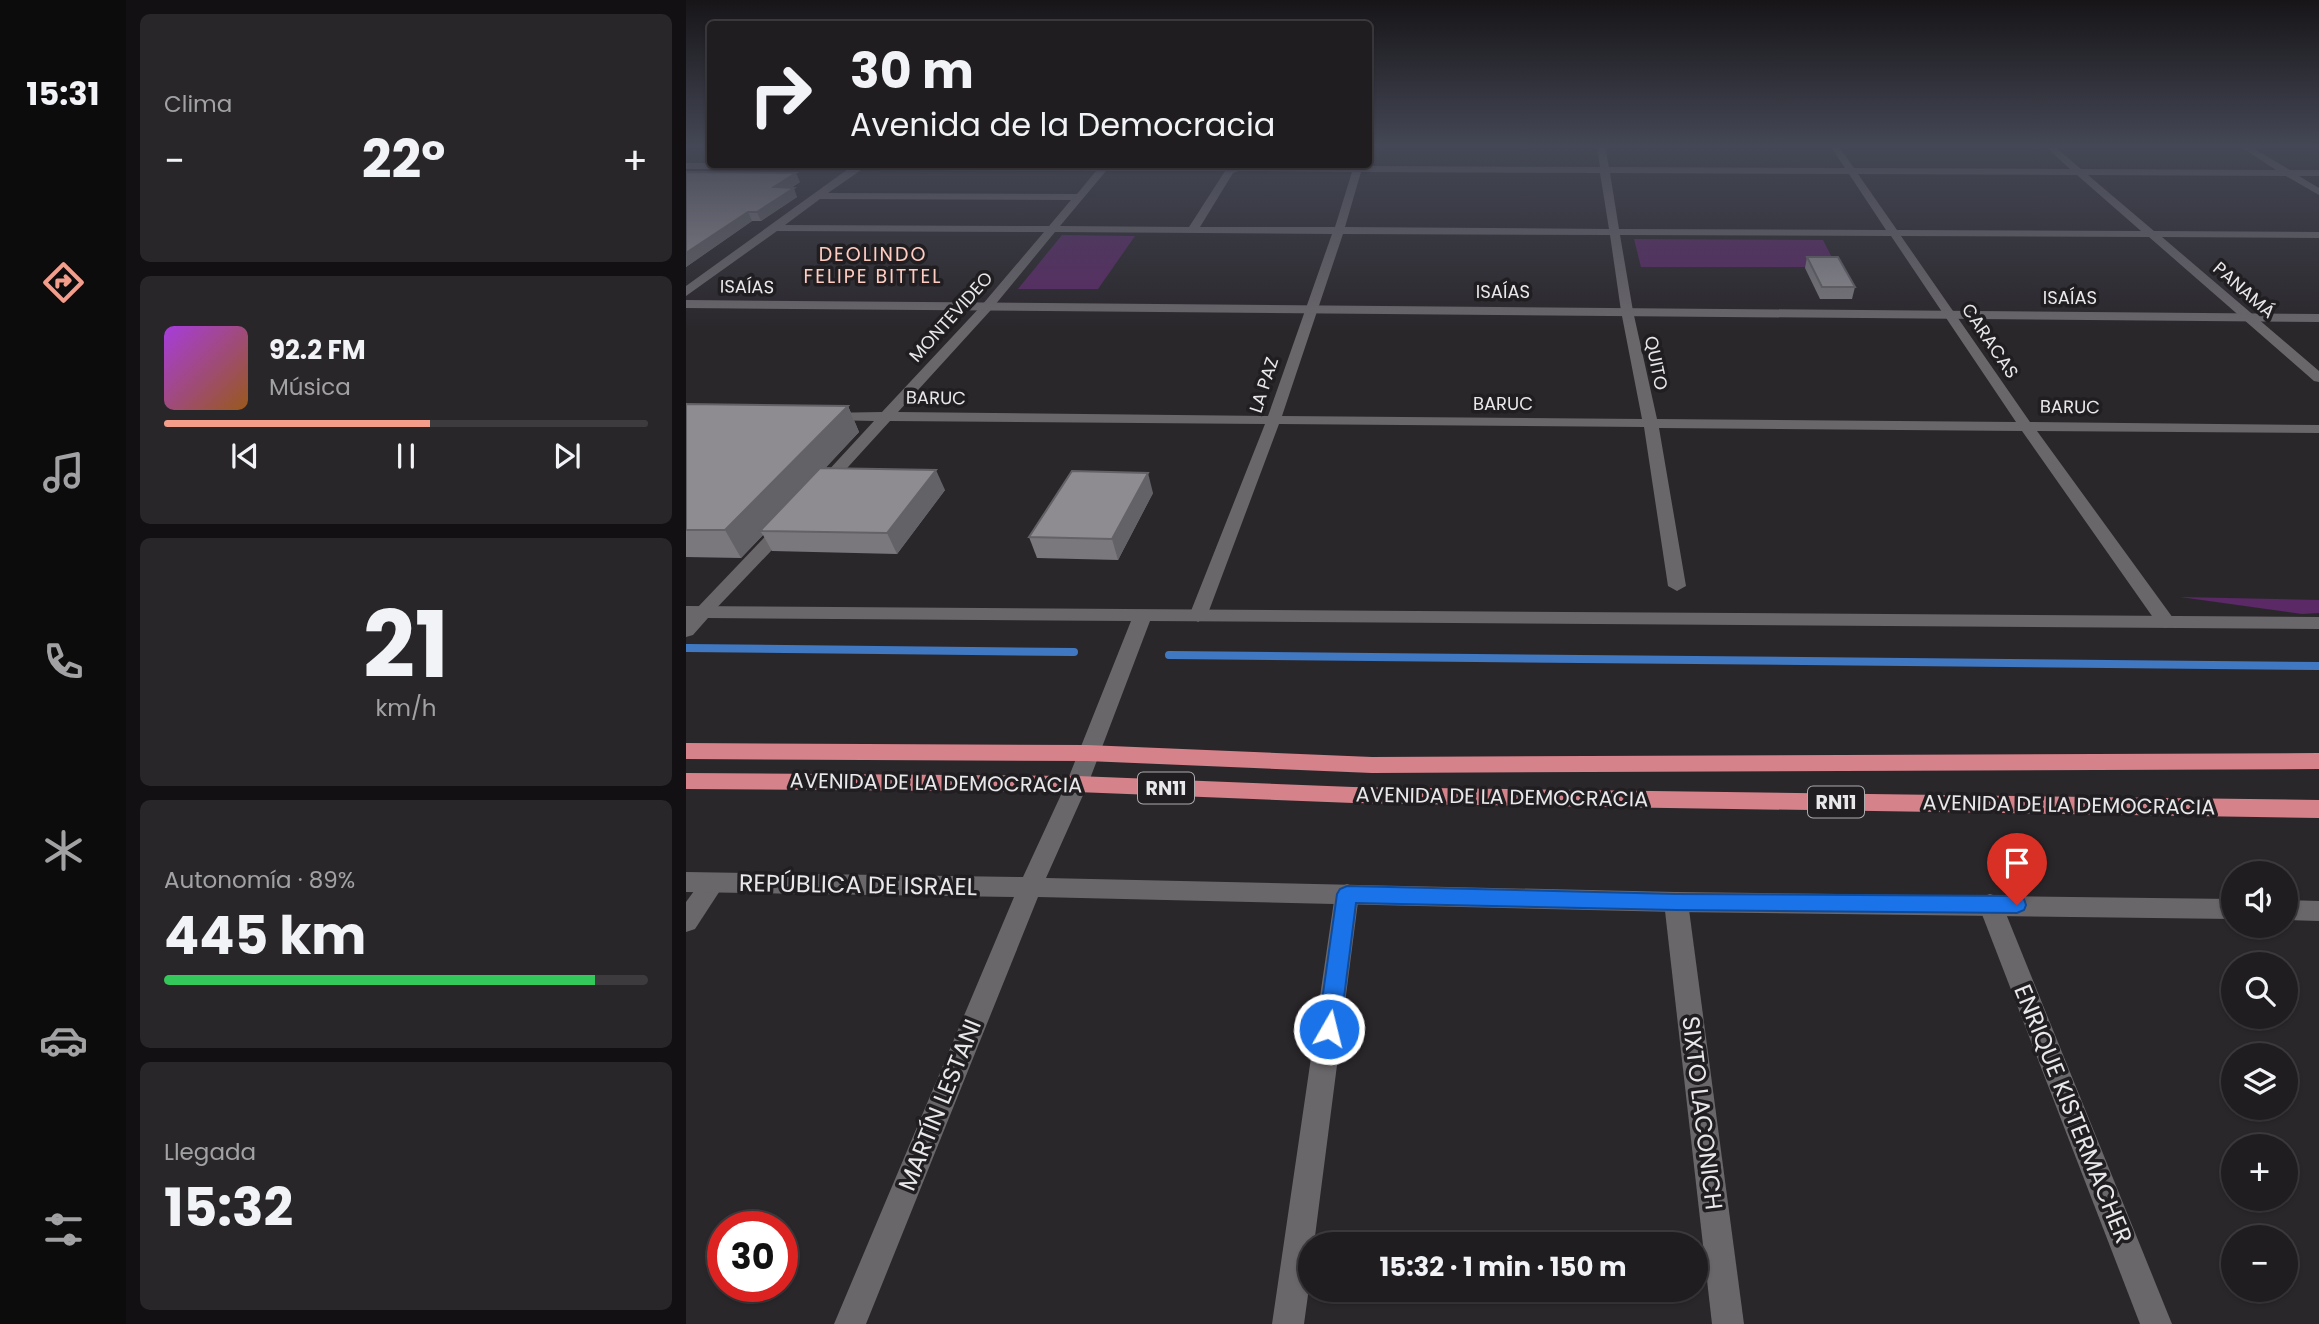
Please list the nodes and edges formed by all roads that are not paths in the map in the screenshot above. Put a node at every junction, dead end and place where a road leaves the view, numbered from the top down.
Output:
1 (802, 209) edge
2 (1070, 209) edge
3 (1206, 209) edge
4 (1345, 209) edge
5 (1612, 209) edge
6 (1878, 209) edge
7 (2123, 209) edge
8 (774, 228) junction
9 (1193, 229) junction
10 (1051, 230) junction
11 (1339, 230) junction
12 (1616, 231) junction
13 (1895, 233) junction
14 (2152, 233) junction
15 (2319, 235) edge
16 (686, 292) edge
17 (686, 304) edge
18 (986, 308) junction
19 (1310, 308) junction
20 (1627, 311) junction
21 (1950, 315) junction
22 (2249, 317) junction
23 (2319, 318) edge
24 (2319, 378) edge
25 (806, 416) edge
26 (886, 417) junction
27 (1273, 422) junction
28 (1651, 425) junction
29 (2025, 425) junction
30 (2319, 429) edge
31 (814, 496) edge
32 (795, 515) edge
33 (1677, 586) dead end
34 (695, 612) edge
35 (1198, 616) junction
36 (1142, 617) junction
37 (2166, 622) junction
38 (2319, 623) edge
39 (686, 631) edge
40 (686, 751) edge
41 (1087, 753) junction
42 (2319, 761) edge
43 (686, 781) edge
44 (1077, 785) junction
45 (2319, 808) edge
46 (686, 882) edge
47 (712, 883) junction
48 (1030, 887) junction
49 (1347, 894) junction
50 (1676, 902) junction
51 (1990, 904) junction
52 (2221, 909) edge
53 (2298, 910) edge
54 (2319, 911) edge
55 (686, 922) edge
56 (850, 1324) edge
57 (1288, 1324) edge
58 (1728, 1324) edge
59 (2156, 1324) edge

1 - 8 street
2 - 10 street, MONTEVIDEO
3 - 9 street
4 - 11 street, LA PAZ
5 - 12 street, QUITO
6 - 13 street, CARACAS
7 - 14 street, PANAMÁ
8 - 10 street
8 - 16 street
9 - 10 street
9 - 11 street
10 - 18 street, MONTEVIDEO
11 - 12 street
11 - 19 street, LA PAZ
12 - 13 street
12 - 20 street, QUITO
13 - 14 street
13 - 21 street, CARACAS
14 - 15 street
14 - 22 street, PANAMÁ
17 - 18 street, ISAÍAS
18 - 19 street, ISAÍAS
18 - 26 street, MONTEVIDEO
19 - 20 street, ISAÍAS
19 - 27 street, LA PAZ
20 - 21 street, ISAÍAS
20 - 28 street, QUITO
21 - 22 street, ISAÍAS
21 - 29 street, CARACAS
22 - 23 street, ISAÍAS
22 - 24 street, PANAMÁ
25 - 26 street, BARUC
26 - 27 street, BARUC
26 - 31 street, MONTEVIDEO
27 - 28 street, BARUC
27 - 35 street, LA PAZ
28 - 29 street, BARUC
28 - 33 street, QUITO
29 - 30 street, BARUC
29 - 37 street, CARACAS
32 - 34 street
34 - 36 street
34 - 39 street
35 - 36 street
35 - 37 street
36 - 41 street, MARTÍN LESTANI
37 - 38 street
40 - 41 highway, AVENIDA DE LA DEMOCRACIA
41 - 42 highway, AVENIDA DE LA DEMOCRACIA
41 - 44 street, MARTÍN LESTANI
43 - 44 highway, AVENIDA DE LA DEMOCRACIA / RN11
44 - 45 highway, AVENIDA DE LA DEMOCRACIA / RN11
44 - 48 street, MARTÍN LESTANI
46 - 47 street, REPÚBLICA DE ISRAEL
47 - 48 street, REPÚBLICA DE ISRAEL
47 - 55 street
48 - 49 street
48 - 56 street, MARTÍN LESTANI
49 - 50 street
49 - 57 street
50 - 51 street
50 - 58 street, SIXTO LACONICH
51 - 52 street
51 - 59 street, ENRIQUE KISTERMACHER
53 - 54 street

